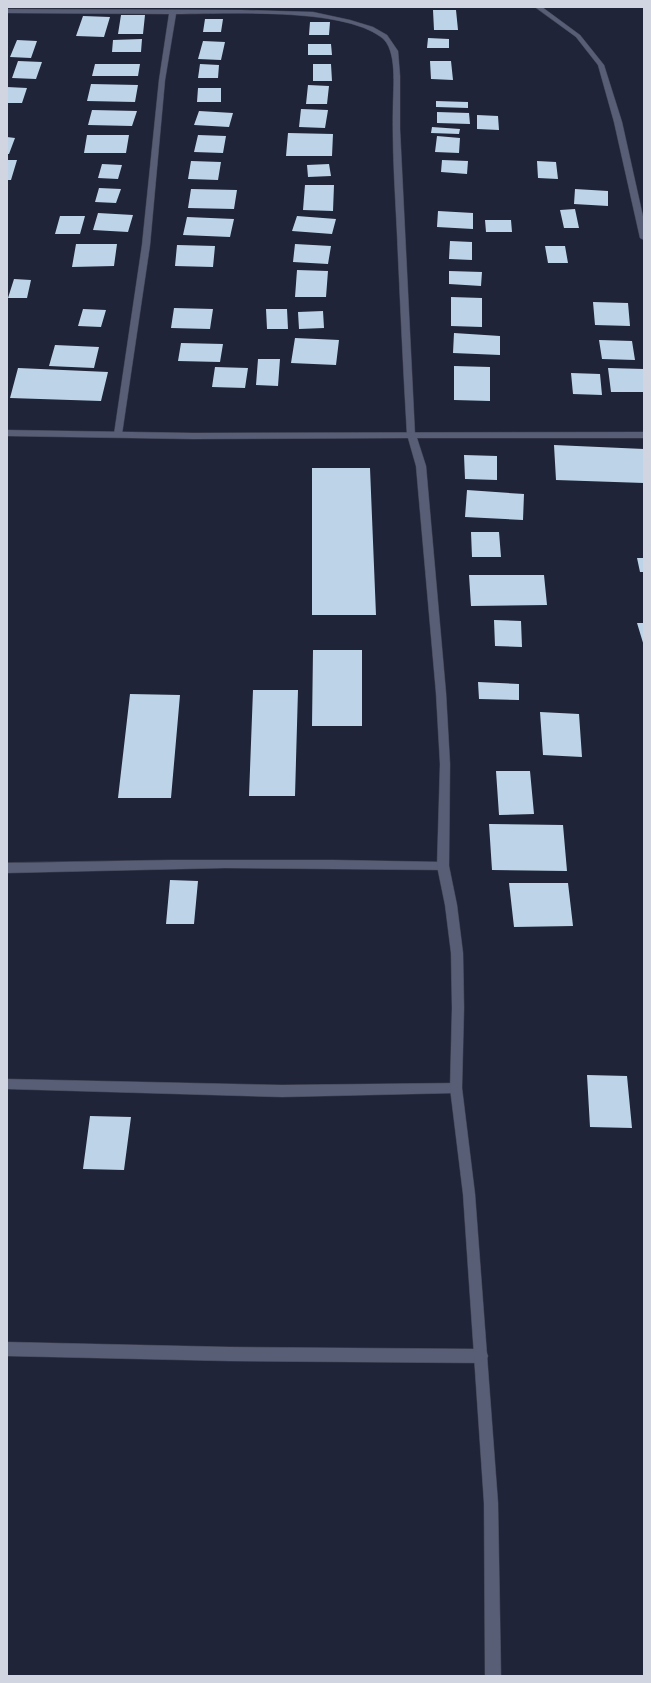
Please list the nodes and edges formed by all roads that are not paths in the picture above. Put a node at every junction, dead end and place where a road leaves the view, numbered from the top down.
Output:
1 (538, 7) edge
2 (241, 9) edge
3 (7, 11) edge
4 (173, 12) junction
5 (644, 238) edge
6 (7, 433) edge
7 (118, 434) junction
8 (411, 435) junction
9 (644, 435) edge
10 (443, 866) junction
11 (7, 868) edge
12 (7, 1084) edge
13 (456, 1088) junction
14 (7, 1349) edge
15 (481, 1356) junction
16 (493, 1676) edge

1 - 5 street
2 - 4 street
2 - 8 street
3 - 4 street
4 - 7 street
6 - 7 street
7 - 8 street
8 - 9 street
8 - 10 street
10 - 11 street
10 - 13 street
12 - 13 street
13 - 15 street
14 - 15 street
15 - 16 street

